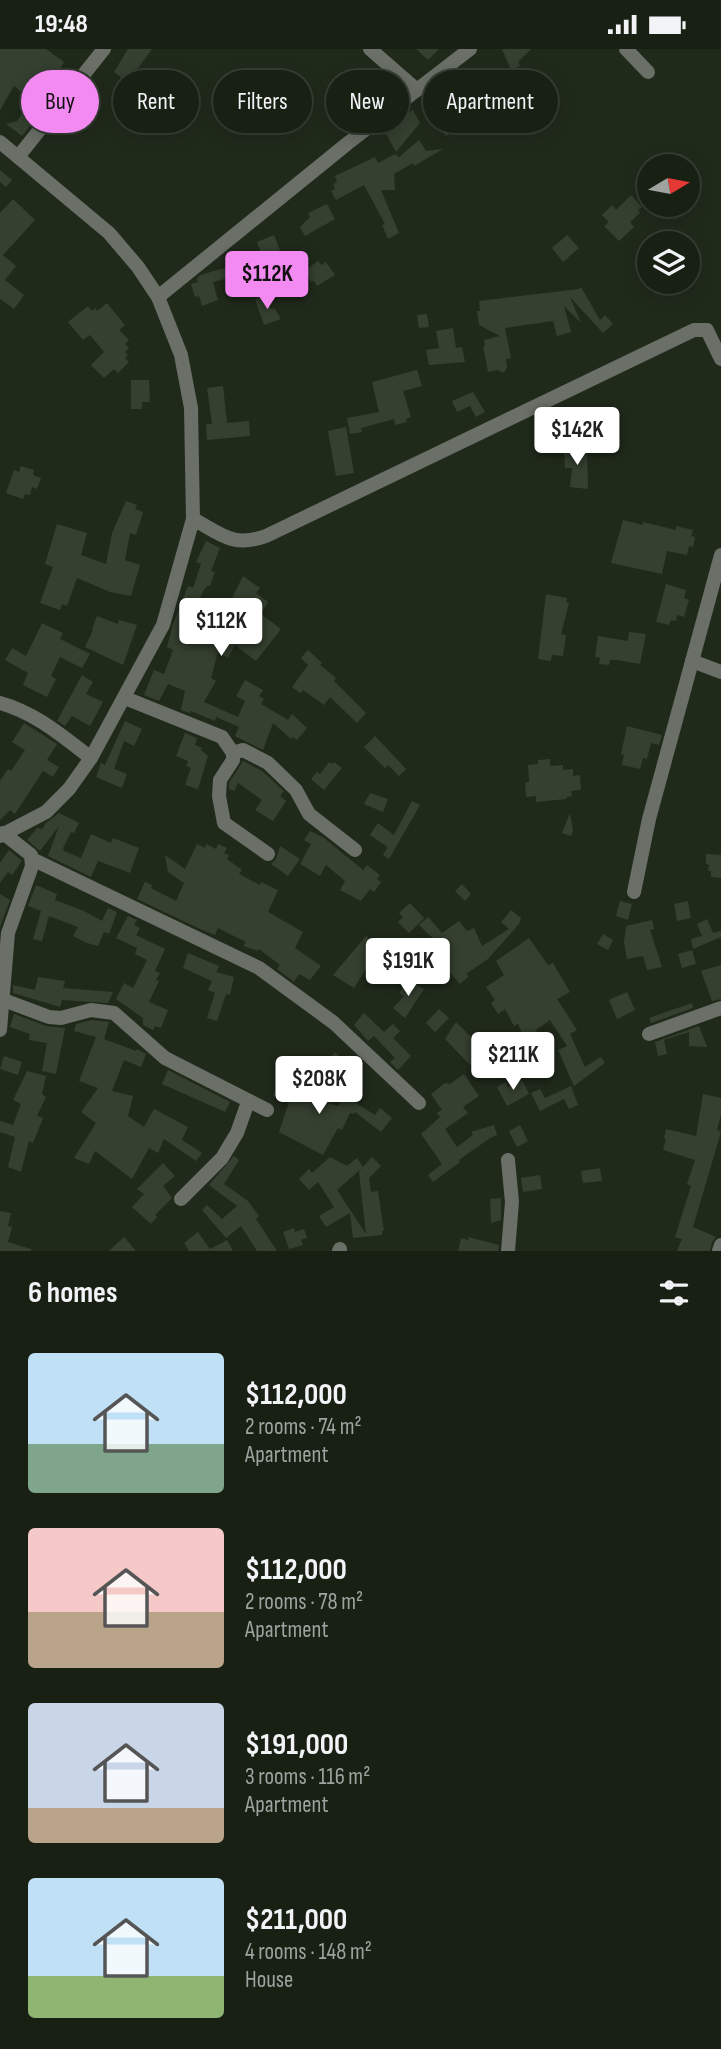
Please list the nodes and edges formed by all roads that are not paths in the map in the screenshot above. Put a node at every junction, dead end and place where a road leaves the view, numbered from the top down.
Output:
1 (104, 49) edge
2 (370, 49) edge
3 (470, 49) edge
4 (626, 49) edge
5 (648, 72) dead end
6 (417, 90) junction
7 (0, 142) edge
8 (18, 157) junction
9 (158, 297) junction
10 (721, 359) edge
11 (193, 519) junction
12 (721, 555) edge
13 (692, 661) junction
14 (721, 672) edge
15 (125, 698) junction
16 (0, 703) edge
17 (233, 753) junction
18 (91, 758) junction
19 (2, 835) edge
20 (355, 850) dead end
21 (268, 854) dead end
22 (32, 859) junction
23 (634, 892) dead end
24 (1, 999) edge
25 (721, 1008) edge
26 (0, 1030) edge
27 (649, 1034) dead end
28 (248, 1102) junction
29 (419, 1103) dead end
30 (267, 1111) dead end
31 (508, 1160) dead end
32 (181, 1199) dead end
33 (721, 1245) edge
34 (508, 1251) edge
35 (719, 1251) edge

1 - 8 street
2 - 6 street
3 - 6 street
4 - 5 street
6 - 9 street
7 - 8 street
8 - 9 street
9 - 11 street
10 - 11 street
11 - 15 street
12 - 13 street
13 - 14 street
13 - 23 street
15 - 17 street
15 - 18 street
16 - 18 street
17 - 20 street
17 - 21 street
18 - 19 street
19 - 22 street
22 - 24 street
22 - 29 street
24 - 26 street
24 - 28 street
25 - 27 street
28 - 30 street
28 - 32 street
31 - 34 street
33 - 35 street

